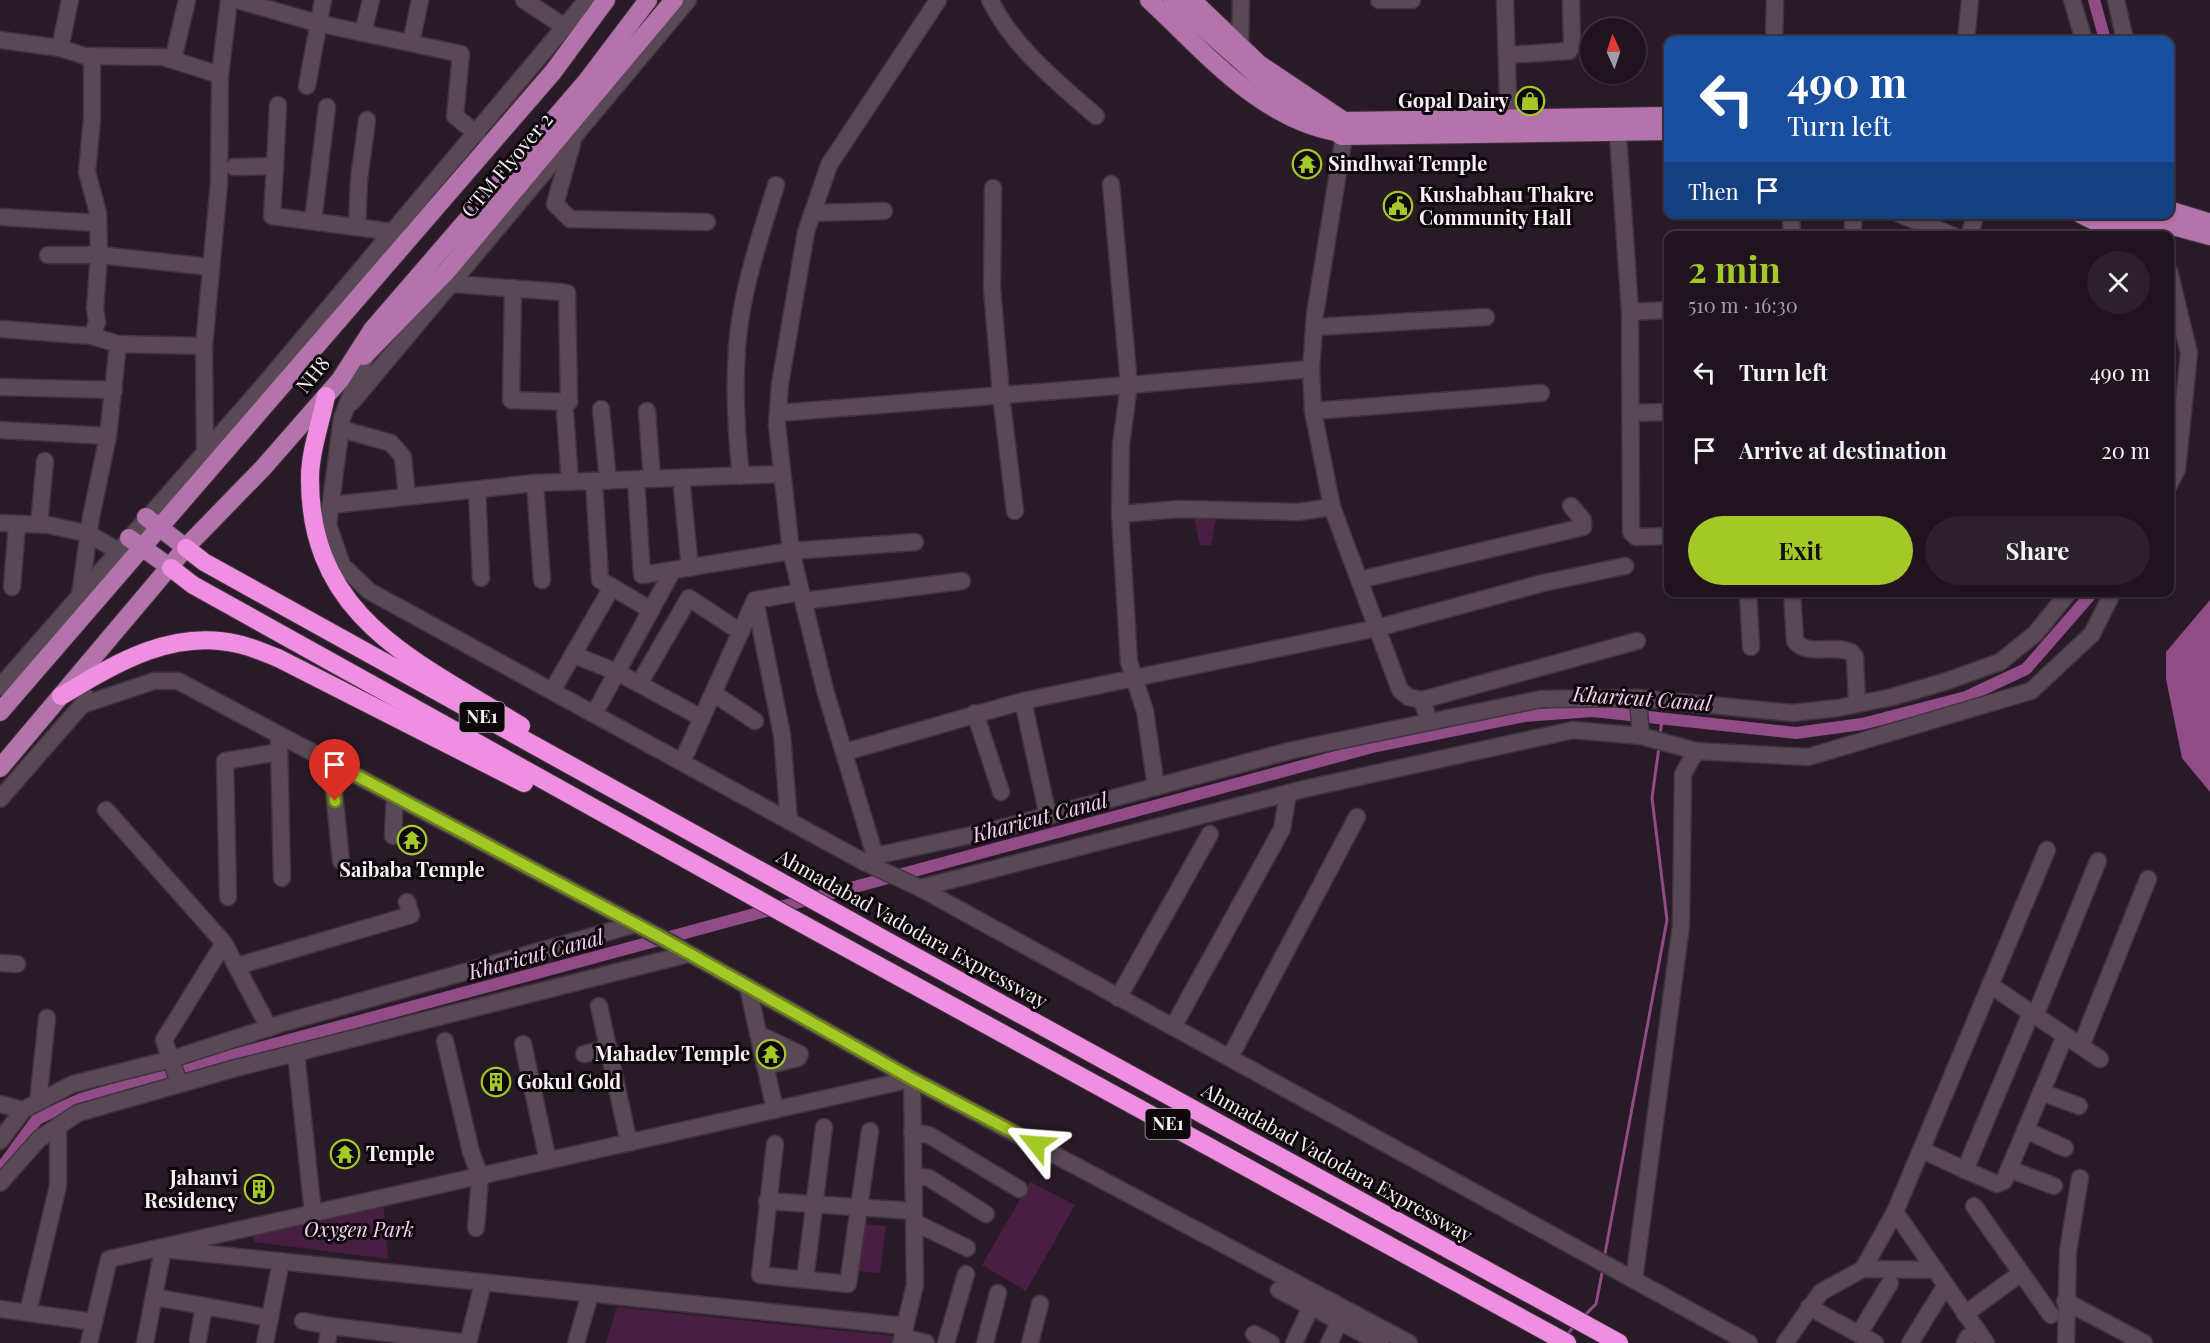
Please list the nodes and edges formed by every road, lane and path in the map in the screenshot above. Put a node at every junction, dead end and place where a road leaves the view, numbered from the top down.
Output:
1 (70, 0) edge
2 (187, 0) edge
3 (229, 0) edge
4 (237, 0) edge
5 (323, 0) edge
6 (370, 0) edge
7 (420, 0) edge
8 (524, 0) edge
9 (587, 0) edge
10 (606, 0) edge
11 (648, 0) edge
12 (674, 0) edge
13 (688, 0) edge
14 (938, 0) edge
15 (990, 0) edge
16 (1149, 0) edge
17 (1172, 0) edge
18 (1192, 0) edge
19 (1240, 0) edge
20 (1378, 0) edge
21 (1412, 0) edge
22 (1505, 0) edge
23 (1571, 0) edge
24 (1775, 0) edge
25 (1970, 0) edge
26 (2072, 0) edge
27 (2116, 0) edge
28 (317, 23) junction
29 (565, 27) junction
30 (363, 33) junction
31 (1774, 36) edge
32 (1966, 36) edge
33 (2084, 36) edge
34 (2124, 36) edge
35 (0, 40) edge
36 (411, 44) junction
37 (1240, 45) junction
38 (60, 48) junction
39 (1507, 55) junction
40 (92, 56) junction
41 (173, 60) junction
42 (535, 64) junction
43 (220, 75) junction
44 (549, 76) junction
45 (307, 86) dead end
46 (278, 105) dead end
47 (327, 107) dead end
48 (1096, 116) dead end
49 (1664, 117) edge
50 (367, 120) dead end
51 (1617, 124) junction
52 (1509, 125) junction
53 (1341, 130) junction
54 (1664, 130) edge
55 (477, 134) junction
56 (574, 137) junction
57 (275, 166) junction
58 (234, 167) dead end
59 (1111, 184) dead end
60 (776, 185) dead end
61 (993, 188) dead end
62 (884, 211) dead end
63 (812, 213) junction
64 (0, 217) edge
65 (1912, 219) edge
66 (2094, 219) edge
67 (313, 221) junction
68 (2165, 221) edge
69 (98, 222) junction
70 (707, 222) dead end
71 (2210, 222) edge
72 (357, 227) junction
73 (2116, 227) edge
74 (1942, 231) edge
75 (393, 232) junction
76 (2210, 236) edge
77 (48, 255) dead end
78 (99, 255) junction
79 (211, 267) junction
80 (453, 284) junction
81 (513, 288) junction
82 (2174, 292) edge
83 (1664, 310) edge
84 (1630, 312) junction
85 (1486, 317) dead end
86 (1315, 327) junction
87 (0, 329) edge
88 (92, 336) junction
89 (118, 344) junction
90 (204, 346) junction
91 (367, 354) junction
92 (1311, 369) junction
93 (340, 380) junction
94 (1129, 385) junction
95 (0, 387) edge
96 (114, 390) junction
97 (1541, 393) dead end
98 (1001, 395) junction
99 (326, 396) junction
100 (346, 409) junction
101 (601, 409) dead end
102 (647, 411) dead end
103 (1313, 411) junction
104 (565, 412) dead end
105 (1664, 412) edge
106 (778, 413) junction
107 (1632, 413) junction
108 (341, 429) junction
109 (0, 430) edge
110 (108, 436) junction
111 (205, 452) junction
112 (45, 461) dead end
113 (781, 474) junction
114 (2174, 475) edge
115 (741, 476) junction
116 (681, 478) junction
117 (644, 479) junction
118 (601, 481) junction
119 (570, 482) junction
120 (535, 483) junction
121 (477, 490) junction
122 (407, 497) junction
123 (331, 505) junction
124 (1571, 506) dead end
125 (1332, 507) junction
126 (1015, 511) dead end
127 (1120, 514) junction
128 (152, 521) junction
129 (8, 524) edge
130 (39, 525) junction
131 (89, 534) junction
132 (1664, 536) edge
133 (915, 542) dead end
134 (129, 546) junction
135 (186, 548) junction
136 (791, 551) junction
137 (1625, 566) dead end
138 (171, 568) junction
139 (690, 568) junction
140 (673, 570) junction
141 (481, 578) dead end
142 (542, 580) dead end
143 (1359, 580) junction
144 (962, 581) dead end
145 (12, 587) dead end
146 (612, 587) junction
147 (80, 596) junction
148 (802, 597) junction
149 (1748, 597) edge
150 (1792, 597) edge
151 (2065, 597) edge
152 (2111, 597) edge
153 (755, 600) junction
154 (651, 610) junction
155 (1377, 628) junction
156 (741, 632) junction
157 (1636, 641) dead end
158 (1751, 647) dead end
159 (574, 655) junction
160 (617, 672) junction
161 (97, 675) junction
162 (1135, 679) junction
163 (639, 684) junction
164 (0, 687) edge
165 (552, 691) junction
166 (713, 693) junction
167 (61, 696) junction
168 (1638, 698) junction
169 (1422, 700) junction
170 (1023, 701) junction
171 (1857, 704) junction
172 (82, 705) junction
173 (0, 712) edge
174 (975, 713) junction
175 (594, 714) junction
176 (702, 718) junction
177 (755, 721) dead end
178 (1428, 722) junction
179 (278, 734) junction
180 (1641, 736) junction
181 (1696, 751) junction
182 (279, 752) junction
183 (845, 752) junction
184 (331, 762) junction
185 (682, 762) junction
186 (0, 768) edge
187 (586, 775) junction
188 (1156, 787) junction
189 (1001, 792) dead end
190 (1288, 793) junction
191 (395, 796) junction
192 (0, 799) edge
193 (106, 810) dead end
194 (1048, 816) junction
195 (1357, 817) dead end
196 (789, 821) junction
197 (624, 825) junction
198 (1210, 834) dead end
199 (393, 836) dead end
200 (2047, 850) dead end
201 (869, 859) junction
202 (341, 861) dead end
203 (2098, 861) dead end
204 (282, 878) dead end
205 (2148, 879) dead end
206 (920, 888) junction
207 (228, 897) dead end
208 (407, 902) dead end
209 (636, 924) junction
210 (224, 943) junction
211 (688, 954) junction
212 (237, 966) junction
213 (1990, 986) junction
214 (748, 987) junction
215 (1118, 998) junction
216 (599, 1006) dead end
217 (2033, 1014) junction
218 (47, 1018) dead end
219 (1173, 1027) junction
220 (269, 1028) junction
221 (758, 1034) junction
222 (2066, 1036) junction
223 (445, 1041) dead end
224 (523, 1044) dead end
225 (2081, 1046) junction
226 (609, 1048) junction
227 (296, 1053) junction
228 (584, 1054) dead end
229 (1230, 1057) junction
230 (172, 1059) junction
231 (2100, 1059) dead end
232 (765, 1066) junction
233 (912, 1079) junction
234 (179, 1083) junction
235 (2041, 1092) junction
236 (0, 1104) edge
237 (30, 1106) junction
238 (2079, 1106) dead end
239 (775, 1110) junction
240 (58, 1126) junction
241 (824, 1127) dead end
242 (2025, 1130) junction
243 (870, 1131) dead end
244 (912, 1132) junction
245 (0, 1141) edge
246 (629, 1143) junction
247 (775, 1144) dead end
248 (2065, 1148) dead end
249 (1922, 1150) junction
250 (548, 1161) junction
251 (2009, 1169) junction
252 (1965, 1170) junction
253 (913, 1175) junction
254 (480, 1176) junction
255 (2080, 1178) dead end
256 (0, 1183) edge
257 (2054, 1186) dead end
258 (1019, 1189) dead end
259 (767, 1201) junction
260 (815, 1204) junction
261 (1974, 1206) dead end
262 (859, 1207) junction
263 (1895, 1212) junction
264 (313, 1214) junction
265 (986, 1214) dead end
266 (914, 1216) junction
267 (476, 1228) dead end
268 (967, 1248) dead end
269 (160, 1249) junction
270 (281, 1262) junction
271 (1863, 1269) junction
272 (1936, 1270) junction
273 (2021, 1273) junction
274 (966, 1274) dead end
275 (1634, 1280) junction
276 (483, 1282) junction
277 (1890, 1283) dead end
278 (1946, 1285) junction
279 (815, 1286) junction
280 (1279, 1290) dead end
281 (998, 1293) dead end
282 (590, 1294) junction
283 (154, 1297) junction
284 (2066, 1301) junction
285 (1040, 1304) dead end
286 (204, 1306) junction
287 (1311, 1307) junction
288 (1809, 1307) junction
289 (0, 1309) edge
290 (28, 1312) junction
291 (1965, 1314) junction
292 (2051, 1315) dead end
293 (1343, 1316) junction
294 (270, 1318) junction
295 (94, 1322) junction
296 (303, 1322) dead end
297 (330, 1326) junction
298 (1254, 1334) dead end
299 (1859, 1334) junction
300 (903, 1335) edge
301 (407, 1339) edge
302 (1612, 1339) edge
303 (198, 1340) dead end
304 (1372, 1341) edge
305 (88, 1343) edge
306 (145, 1343) edge
307 (265, 1343) edge
308 (327, 1343) edge
309 (468, 1343) edge
310 (576, 1343) edge
311 (926, 1343) edge
312 (946, 1343) edge
313 (985, 1343) edge
314 (1030, 1343) edge
315 (1271, 1343) edge
316 (1294, 1343) edge
317 (1329, 1343) edge
318 (1409, 1343) edge
319 (1567, 1343) edge
320 (1749, 1343) edge
321 (1785, 1343) edge
322 (1875, 1343) edge
323 (1910, 1343) edge
324 (1986, 1343) edge
325 (2066, 1343) edge
326 (2144, 1343) edge

1 - 38 street
2 - 41 street
3 - 43 street
4 - 28 street
5 - 28 street
6 - 30 street
7 - 36 street
8 - 29 street
9 - 29 street
10 - 44 main road, NH8
11 - 93 main road, NH8
12 - 91 main road, CTM Flyover 2
13 - 56 street
14 - 63 street
15 - 48 street
16 - 53 main road
17 - 53 main road
18 - 37 main road
19 - 37 street
20 - 21 street
22 - 39 street
23 - 39 street
24 - 31 street
25 - 32 street
26 - 33 street
27 - 34 street
28 - 30 street
28 - 45 street
29 - 42 street
30 - 36 street
35 - 38 street
36 - 55 street
37 - 53 main road
38 - 40 street
39 - 52 street
40 - 41 street
40 - 69 street
41 - 43 street
42 - 44 street
42 - 55 street
43 - 79 street
44 - 128 main road, NH8
46 - 57 street
47 - 67 street
49 - 51 main road
50 - 72 street
51 - 52 main road
51 - 54 main road
51 - 84 street
52 - 53 main road
53 - 86 street
55 - 75 street
56 - 70 street
56 - 80 street
57 - 58 street
57 - 67 street
59 - 94 street
60 - 115 street
61 - 98 street
62 - 63 street
63 - 106 street
64 - 69 street
65 - 74 street
66 - 73 main road
67 - 72 street
68 - 71 main road
68 - 73 main road
68 - 76 main road
69 - 78 street
72 - 75 street
75 - 111 street
77 - 78 street
78 - 79 street
78 - 88 street
79 - 90 street
80 - 81 street
80 - 100 street
81 - 81 street
82 - 114 street
83 - 84 street
84 - 107 street
85 - 86 street
86 - 92 street
87 - 88 street
88 - 89 street
89 - 90 street
89 - 96 street
90 - 111 street
91 - 93 main road, CTM Flyover 2
91 - 100 street
92 - 94 street
92 - 103 street
93 - 99 main road, NH8
94 - 98 street
94 - 127 street
95 - 96 street
96 - 110 street
97 - 103 street
98 - 106 street
98 - 126 street
99 - 135 main road, NH8
99 - 187 highway
100 - 108 street
101 - 118 street
102 - 117 street
103 - 125 street
104 - 119 street
105 - 107 street
106 - 113 street
107 - 132 street
108 - 122 street
108 - 123 street
109 - 110 street
110 - 131 street
111 - 128 street
112 - 130 street
113 - 115 street
113 - 136 street
115 - 116 street
116 - 117 street
116 - 139 street
117 - 118 street
117 - 140 street
118 - 119 street
118 - 146 street
119 - 120 street
120 - 121 street
120 - 142 street
121 - 122 street
121 - 141 street
122 - 123 street
123 - 165 street
124 - 143 street
125 - 127 street
125 - 143 street
127 - 162 street
128 - 134 main road, NH8
128 - 135 main road
129 - 130 street
129 - 145 street
130 - 131 street
131 - 134 street
131 - 147 street
133 - 136 street
134 - 138 main road
134 - 147 street
134 - 173 main road, NH8
135 - 138 main road, NH8
135 - 187 highway, Ahmadabad Vadodara Expressway / NE1
136 - 139 street
136 - 148 street
137 - 155 street
138 - 167 main road, NH8
138 - 197 highway, NE1
139 - 140 street
140 - 154 street
143 - 155 street
144 - 148 street
146 - 154 street
146 - 159 street
147 - 164 street
148 - 153 street
148 - 183 street
149 - 158 street
150 - 171 street
151 - 171 street
152 - 181 street
153 - 156 street
153 - 196 street
154 - 160 street
155 - 162 street
155 - 169 street
156 - 163 street
156 - 166 street
157 - 169 street
159 - 160 street
159 - 165 street
160 - 163 street
160 - 175 street
161 - 167 highway
161 - 172 street
161 - 197 highway
162 - 170 street
162 - 188 street
163 - 176 street
165 - 175 street
166 - 176 street
166 - 177 street
167 - 186 main road, NH8
168 - 171 street
168 - 178 street
168 - 180 street
169 - 178 street
170 - 174 street
170 - 194 street
172 - 179 street
172 - 192 street
174 - 183 street
174 - 189 street
175 - 185 street
176 - 185 street
178 - 188 street
179 - 182 street
179 - 184 street
180 - 181 street
180 - 190 street
181 - 275 street
182 - 204 street
182 - 207 street
183 - 201 street
184 - 191 street
184 - 202 street
185 - 196 street
187 - 302 highway, Ahmadabad Vadodara Expressway / NE1
188 - 194 street
190 - 206 street
190 - 219 street
191 - 199 street
191 - 209 street
193 - 210 street
194 - 201 street
195 - 229 street
196 - 201 street
197 - 319 highway, NE1
198 - 215 street
200 - 213 street
201 - 206 street
203 - 217 street
205 - 225 street
206 - 215 street
208 - 212 street
209 - 211 street
209 - 220 street
210 - 212 street
210 - 230 street
211 - 214 street
211 - 227 street
212 - 220 street
213 - 217 street
213 - 249 street
214 - 221 street
214 - 233 street
215 - 219 street
216 - 226 street
217 - 222 street
217 - 252 street
218 - 237 street
219 - 229 street
220 - 230 street
221 - 232 street
221 - 232 street
222 - 225 street
222 - 235 street
223 - 254 street
224 - 250 street
225 - 231 street
226 - 228 street
226 - 246 street
227 - 234 street
227 - 264 street
229 - 275 street
230 - 234 street
230 - 237 street
232 - 239 street
233 - 239 street
233 - 244 street
233 - 293 street
234 - 240 street
235 - 238 street
235 - 242 street
236 - 237 street
237 - 245 street
239 - 246 street
240 - 256 street
240 - 290 street
241 - 260 street
242 - 248 street
242 - 251 street
243 - 262 street
244 - 253 street
244 - 258 street
246 - 250 street
247 - 259 street
249 - 252 street
249 - 263 street
250 - 254 street
251 - 252 street
251 - 257 street
253 - 265 street
253 - 266 street
254 - 264 street
254 - 267 street
255 - 284 street
259 - 260 street
259 - 279 street
260 - 262 street
260 - 279 street
261 - 273 street
262 - 266 street
262 - 279 street
263 - 271 street
263 - 272 street
264 - 269 street
266 - 268 street
266 - 300 street
269 - 270 street
269 - 283 street
269 - 295 street
270 - 276 street
270 - 294 street
271 - 272 street
271 - 288 street
272 - 278 street
273 - 291 street
273 - 292 street
274 - 312 street
275 - 320 street
276 - 282 street
276 - 309 street
277 - 299 street
278 - 291 street
278 - 323 street
280 - 287 street
281 - 313 street
282 - 300 street
282 - 310 street
283 - 286 street
283 - 306 street
284 - 325 street
284 - 326 street
285 - 314 street
286 - 294 street
286 - 303 street
287 - 293 street
287 - 316 street
288 - 299 street
288 - 321 street
289 - 290 street
290 - 295 street
291 - 324 street
293 - 304 street
293 - 317 street
293 - 318 street
294 - 307 street
295 - 305 street
296 - 297 street
297 - 301 street
297 - 308 street
298 - 315 street
299 - 322 street
300 - 311 street
301 - 309 street

